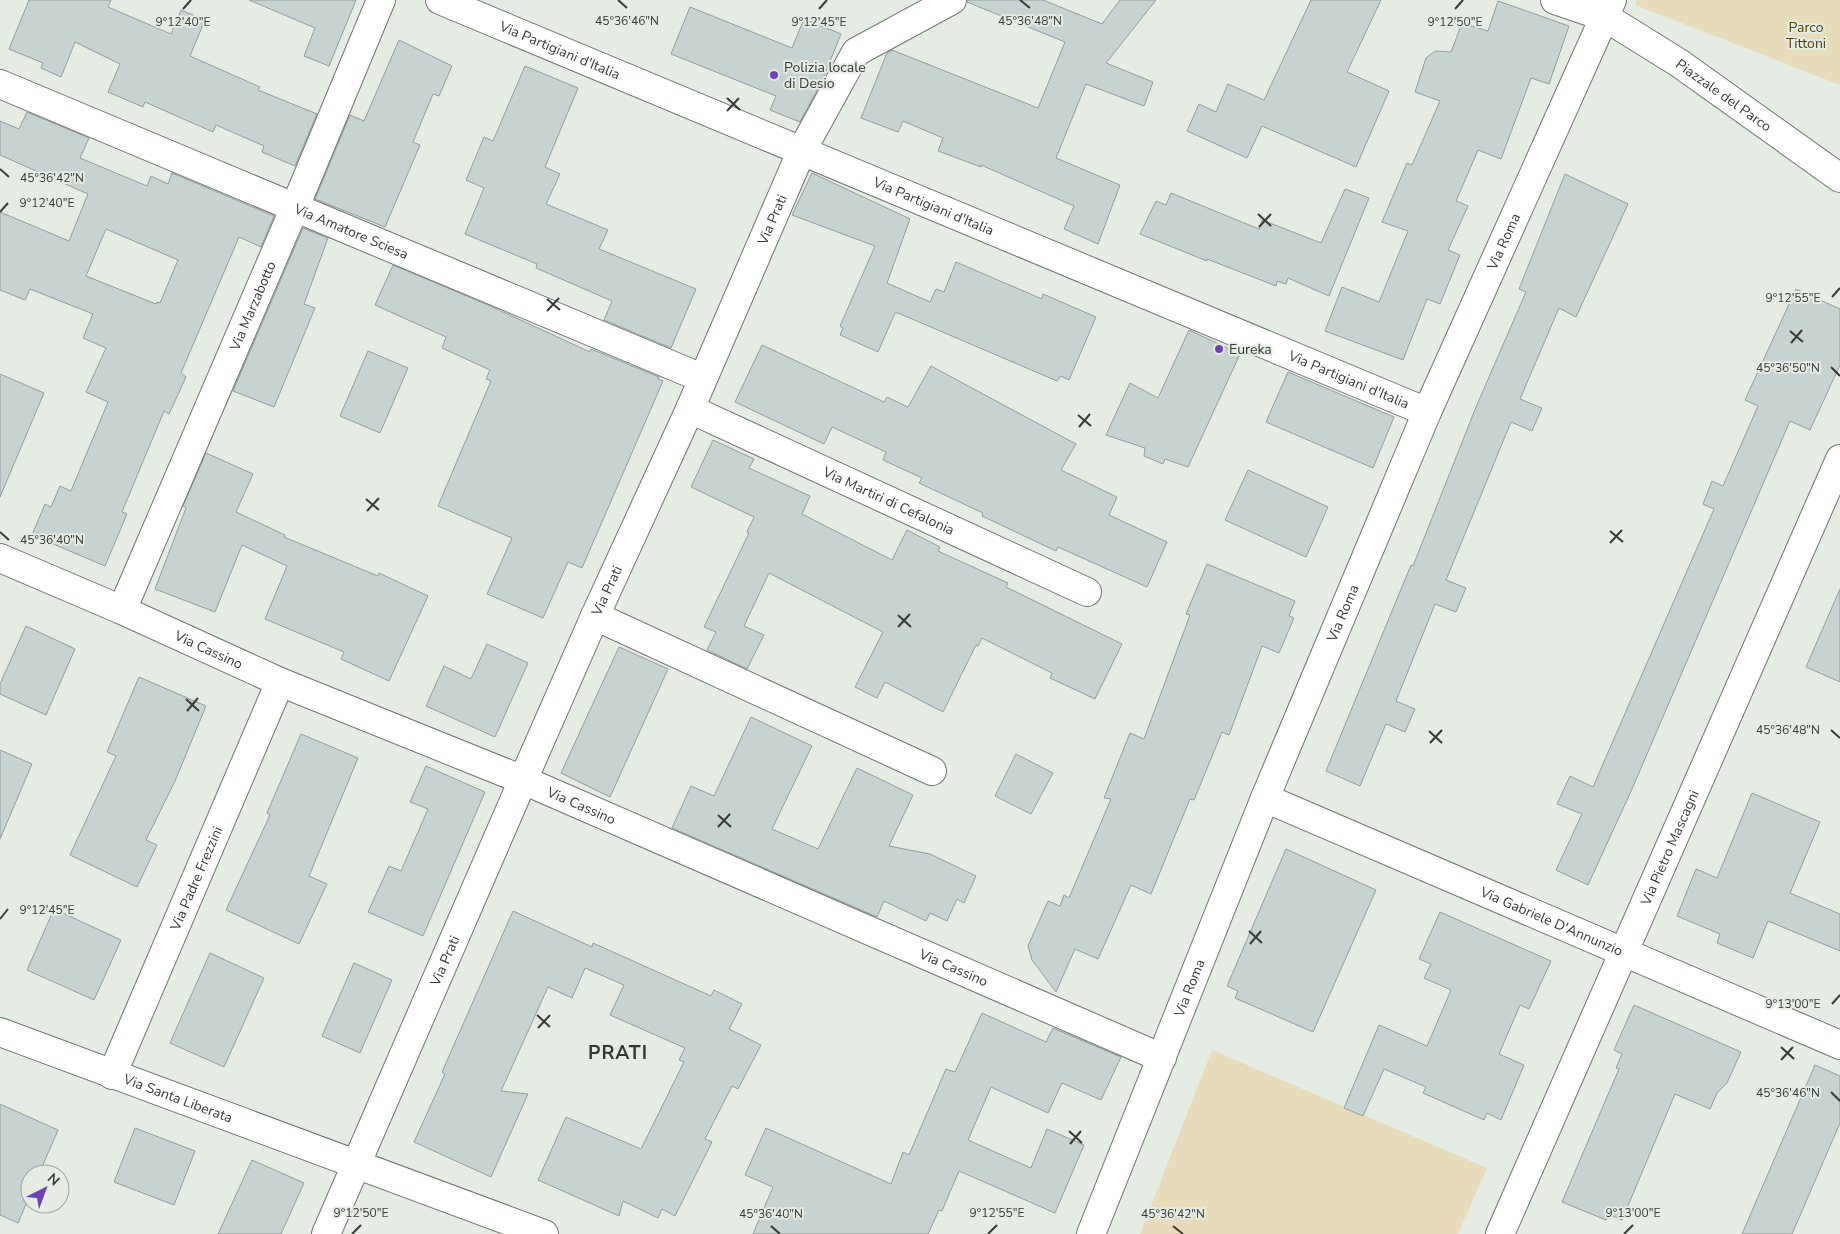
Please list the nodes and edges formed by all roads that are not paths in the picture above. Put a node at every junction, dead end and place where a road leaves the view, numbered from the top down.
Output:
1 (381, 0) edge
2 (440, 0) edge
3 (952, 0) edge
4 (1555, 0) edge
5 (1608, 8) edge
6 (0, 84) edge
7 (802, 150) junction
8 (1840, 178) edge
9 (295, 206) junction
10 (702, 378) junction
11 (690, 409) junction
12 (1427, 412) junction
13 (1840, 460) edge
14 (0, 558) edge
15 (1086, 592) dead end
16 (122, 610) junction
17 (595, 616) junction
18 (280, 682) junction
19 (932, 771) dead end
20 (522, 780) junction
21 (1265, 798) junction
22 (1623, 951) junction
23 (0, 1032) edge
24 (1840, 1045) edge
25 (1162, 1058) junction
26 (112, 1075) junction
27 (357, 1164) junction
28 (326, 1234) edge
29 (544, 1234) edge
30 (1091, 1234) edge
31 (1500, 1234) edge

1 - 9 street, Via Marzabotto
2 - 7 street, Via Partigiani d'Italia
3 - 7 street, Via Prati
4 - 5 street, Piazzale del Parco
5 - 8 street, Piazzale del Parco
5 - 12 street, Via Roma
6 - 9 street, Via Amatore Sciesa
7 - 10 street, Via Prati
7 - 12 street, Via Partigiani d'Italia
9 - 10 street, Via Amatore Sciesa
9 - 16 street, Via Marzabotto
10 - 11 street, Via Prati
11 - 15 street, Via Martiri di Cefalonia
11 - 17 street, Via Prati
12 - 21 street, Via Roma
13 - 22 street, Via Pietro Mascagni
14 - 16 street, Via Cassino
16 - 18 street, Via Cassino
17 - 19 street
17 - 20 street, Via Prati
18 - 20 street, Via Cassino
18 - 26 street, Via Padre Frezzini
20 - 25 street, Via Cassino
20 - 27 street, Via Prati
21 - 22 street, Via Gabriele D'Annunzio
21 - 25 street, Via Roma
22 - 24 street, Via Gabriele D'Annunzio
22 - 31 street, Via Pietro Mascagni
23 - 26 street, Via Santa Liberata
25 - 30 street, Via Roma
26 - 27 street, Via Santa Liberata
27 - 28 street, Via Prati
27 - 29 street, Via Santa Liberata

